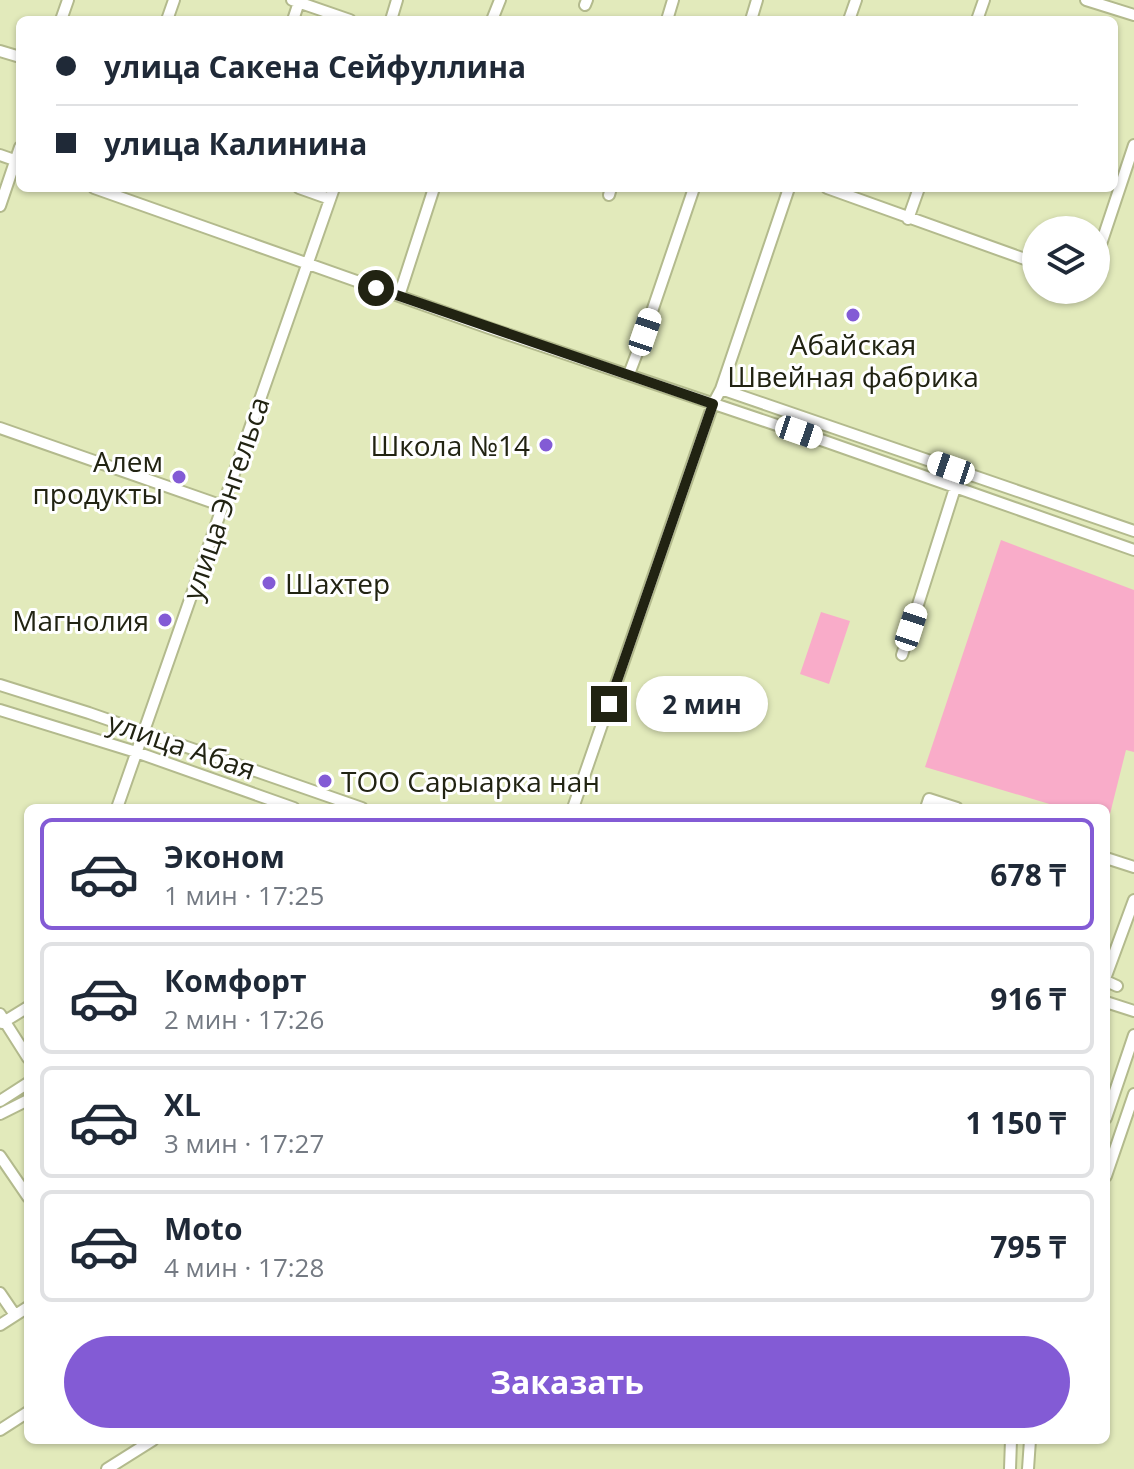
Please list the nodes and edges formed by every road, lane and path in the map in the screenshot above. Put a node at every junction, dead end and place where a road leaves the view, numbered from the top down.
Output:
1 (1086, 0) edge
2 (302, 2) edge
3 (1134, 15) edge
4 (339, 16) edge
5 (1134, 145) edge
6 (16, 166) edge
7 (105, 192) edge
8 (433, 192) edge
9 (693, 192) edge
10 (788, 192) edge
11 (837, 192) edge
12 (918, 192) edge
13 (332, 194) edge
14 (0, 206) edge
15 (1110, 217) edge
16 (908, 219) junction
17 (1022, 258) edge
18 (308, 264) junction
19 (399, 296) junction
20 (629, 374) junction
21 (721, 389) junction
22 (713, 404) junction
23 (0, 428) edge
24 (955, 488) junction
25 (223, 506) junction
26 (1101, 520) junction
27 (1134, 531) edge
28 (1096, 536) junction
29 (1134, 550) edge
30 (902, 655) dead end
31 (0, 685) edge
32 (0, 710) edge
33 (143, 732) junction
34 (136, 752) junction
35 (300, 786) junction
36 (118, 804) edge
37 (283, 804) edge
38 (292, 804) edge
39 (351, 804) edge
40 (574, 804) edge
41 (927, 804) edge
42 (945, 804) edge
43 (1110, 859) edge
44 (1134, 867) edge
45 (1134, 900) edge
46 (1110, 968) edge
47 (1110, 982) edge
48 (1117, 986) dead end
49 (1110, 1003) edge
50 (24, 1009) edge
51 (1134, 1011) edge
52 (2, 1020) edge
53 (1134, 1035) edge
54 (24, 1052) edge
55 (24, 1086) edge
56 (1110, 1092) edge
57 (1134, 1094) edge
58 (0, 1101) edge
59 (24, 1102) edge
60 (1110, 1113) edge
61 (0, 1114) edge
62 (1127, 1114) junction
63 (0, 1156) edge
64 (1110, 1164) edge
65 (24, 1191) edge
66 (0, 1293) edge
67 (24, 1309) edge
68 (15, 1315) junction
69 (0, 1325) edge
70 (24, 1415) edge
71 (0, 1430) edge
72 (147, 1444) edge
73 (1011, 1444) edge
74 (1030, 1444) edge
75 (107, 1469) edge
76 (1010, 1469) edge
77 (1028, 1469) edge

1 - 3 street
2 - 4 street
5 - 15 street
6 - 14 street
7 - 18 street
8 - 19 street
9 - 20 street
10 - 21 street
11 - 16 street
12 - 16 street
13 - 18 street, улица Энгельса
16 - 17 street
18 - 19 street
18 - 25 street, улица Энгельса
19 - 20 street
20 - 22 street
21 - 22 street
21 - 26 street
22 - 24 street
22 - 40 street
23 - 25 street
24 - 28 street
24 - 30 street
25 - 33 street, улица Энгельса
26 - 27 street
26 - 28 street
28 - 29 street
31 - 33 street, улица Абая
32 - 34 street, улица Абая
33 - 34 street, улица Энгельса
33 - 35 street, улица Абая
34 - 36 street, улица Энгельса
34 - 37 street, улица Абая
35 - 38 street
35 - 39 street, улица Абая
41 - 42 street
43 - 44 street
45 - 46 street
47 - 48 street
49 - 51 street
50 - 52 street
52 - 54 street
53 - 56 street
55 - 58 street
57 - 62 street
59 - 61 street
60 - 62 street
62 - 64 street
63 - 65 street
66 - 68 street
67 - 68 street
68 - 69 street
70 - 71 street
72 - 75 street
73 - 76 street
74 - 77 street

